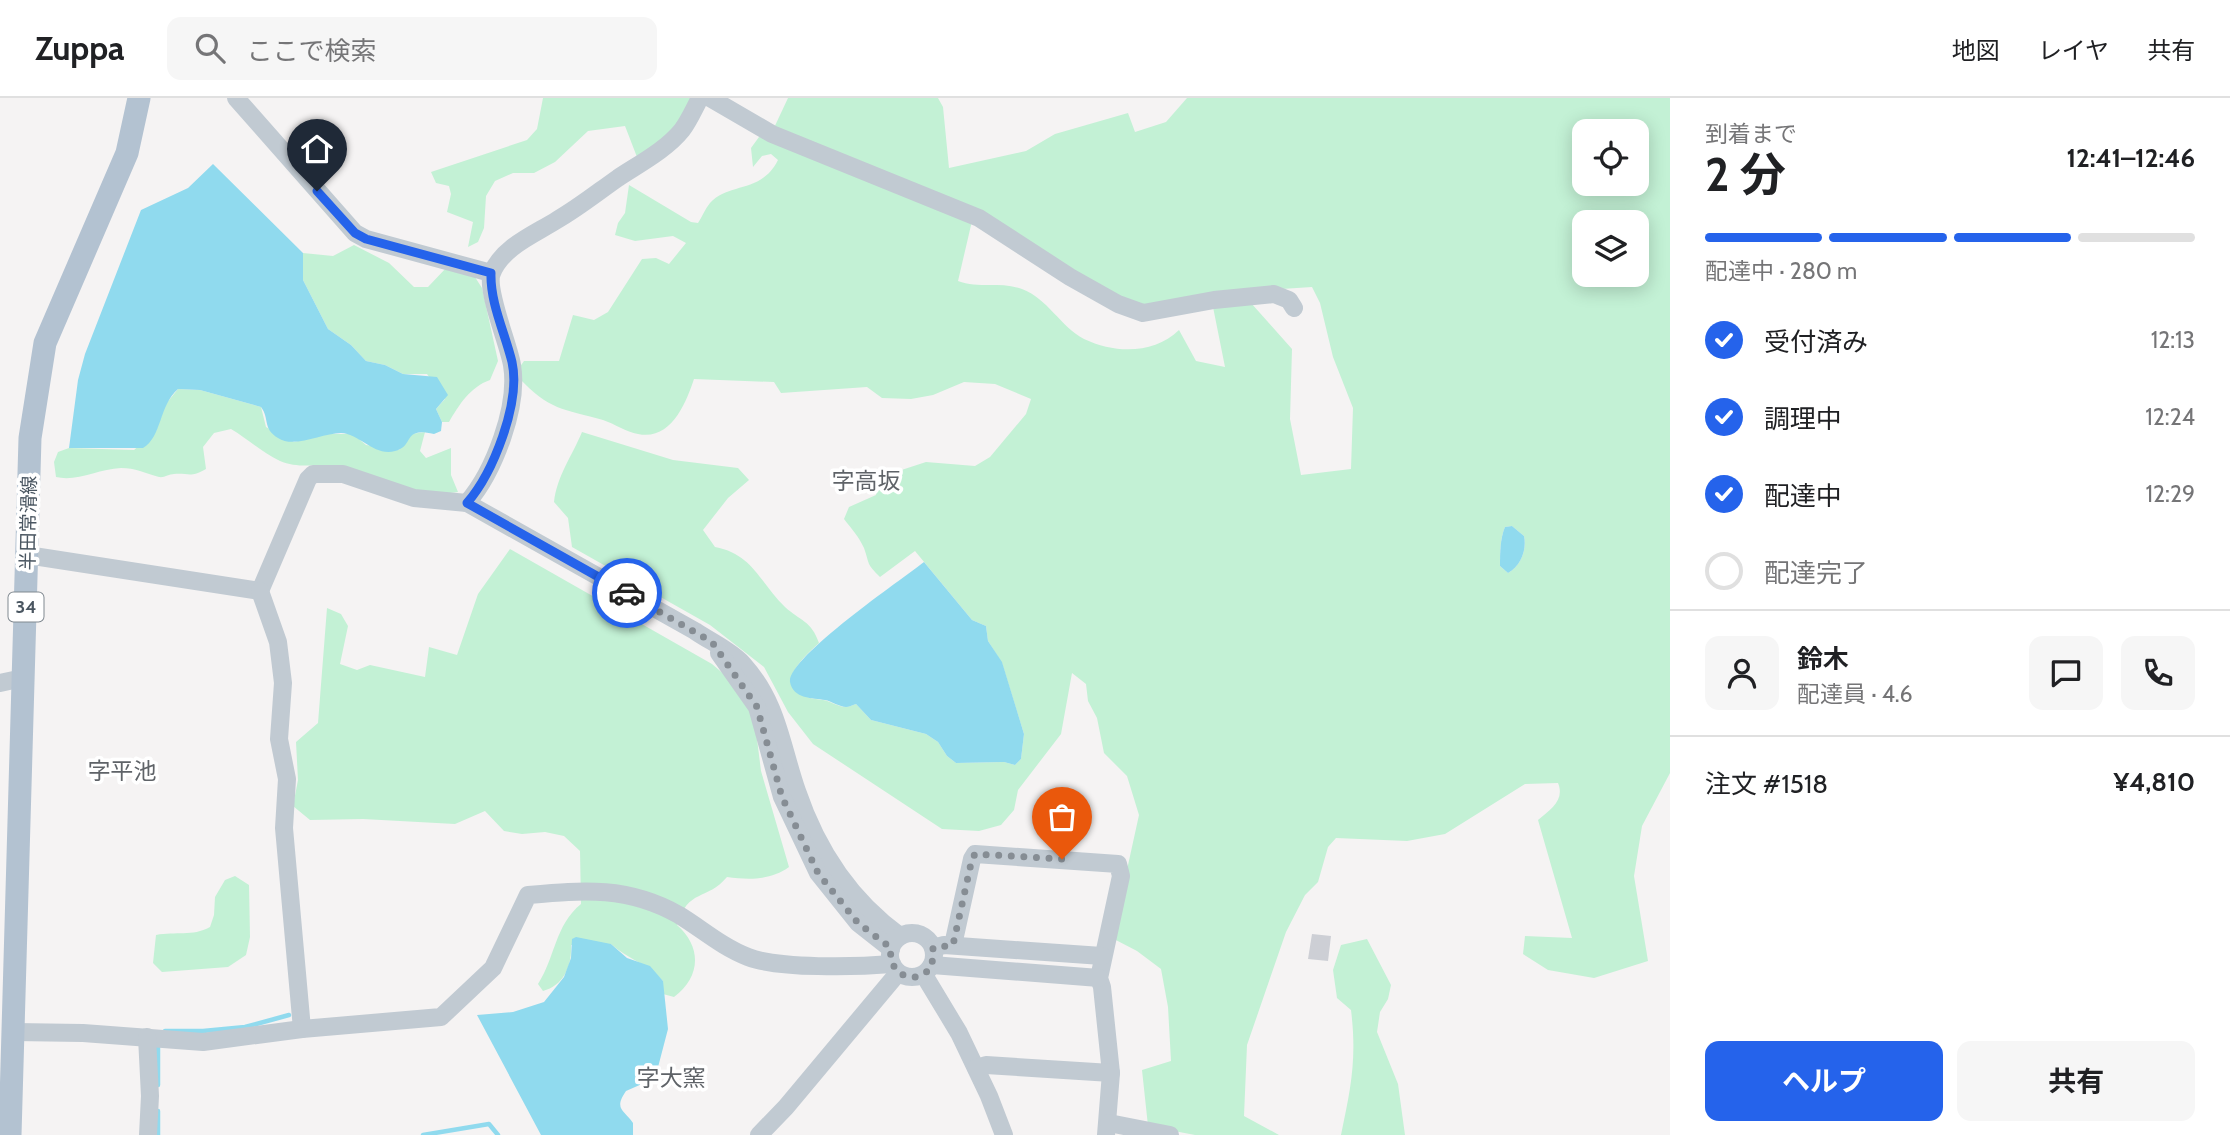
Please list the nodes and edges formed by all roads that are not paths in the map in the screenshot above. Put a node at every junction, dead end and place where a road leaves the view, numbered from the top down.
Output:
1 (139, 98) edge
2 (236, 98) edge
3 (700, 98) edge
4 (710, 98) edge
5 (491, 273) junction
6 (1294, 308) dead end
7 (467, 503) junction
8 (27, 555) junction
9 (260, 591) junction
10 (23, 678) junction
11 (0, 683) edge
12 (953, 945) junction
13 (1019, 950) junction
14 (895, 956) junction
15 (1102, 956) junction
16 (930, 962) junction
17 (1018, 973) junction
18 (1099, 978) junction
19 (302, 1029) junction
20 (14, 1032) junction
21 (147, 1037) junction
22 (975, 1068) junction
23 (1111, 1073) junction
24 (1107, 1129) edge
25 (10, 1135) edge
26 (148, 1135) edge
27 (759, 1135) edge
28 (1004, 1135) edge
29 (1170, 1135) edge

1 - 8 main road, 半田常滑線 / 34
2 - 5 street
3 - 5 street
4 - 6 street
5 - 7 street
7 - 9 street
7 - 14 street
8 - 9 street
8 - 10 main road, 半田常滑線 / 34
9 - 19 street
10 - 11 street
10 - 20 main road, 半田常滑線 / 34
12 - 13 street
12 - 15 street
12 - 16 street
13 - 15 street
13 - 17 street
14 - 16 street
14 - 16 street
14 - 19 street
14 - 27 street
15 - 18 street
16 - 17 street
16 - 22 street
17 - 18 street
18 - 23 street
19 - 21 street
20 - 21 street
20 - 25 main road, 半田常滑線 / 34
21 - 26 street
22 - 23 street
22 - 28 street
23 - 24 street
24 - 29 street

